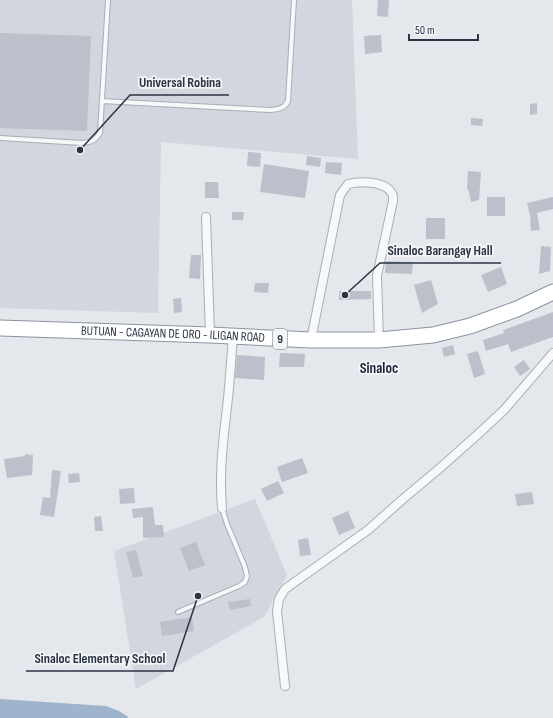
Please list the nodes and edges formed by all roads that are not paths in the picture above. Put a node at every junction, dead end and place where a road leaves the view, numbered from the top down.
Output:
1 (108, 0) edge
2 (294, 0) edge
3 (102, 101) junction
4 (0, 138) edge
5 (206, 217) dead end
6 (553, 292) edge
7 (0, 328) edge
8 (210, 335) junction
9 (233, 336) junction
10 (311, 340) junction
11 (379, 340) junction
12 (553, 353) edge
13 (222, 508) joint
14 (178, 612) dead end
15 (285, 686) dead end

1 - 3 lane
2 - 3 lane
3 - 4 lane
5 - 8 street
6 - 11 highway, BUTUAN - CAGAYAN DE ORO - ILIGAN ROAD / 9
7 - 8 highway, BUTUAN - CAGAYAN DE ORO - ILIGAN ROAD / 9
8 - 9 highway, BUTUAN - CAGAYAN DE ORO - ILIGAN ROAD / 9
9 - 10 highway, BUTUAN - CAGAYAN DE ORO - ILIGAN ROAD / 9
9 - 13 street
10 - 11 highway, BUTUAN - CAGAYAN DE ORO - ILIGAN ROAD / 9
10 - 11 street
12 - 15 street
13 - 14 lane

